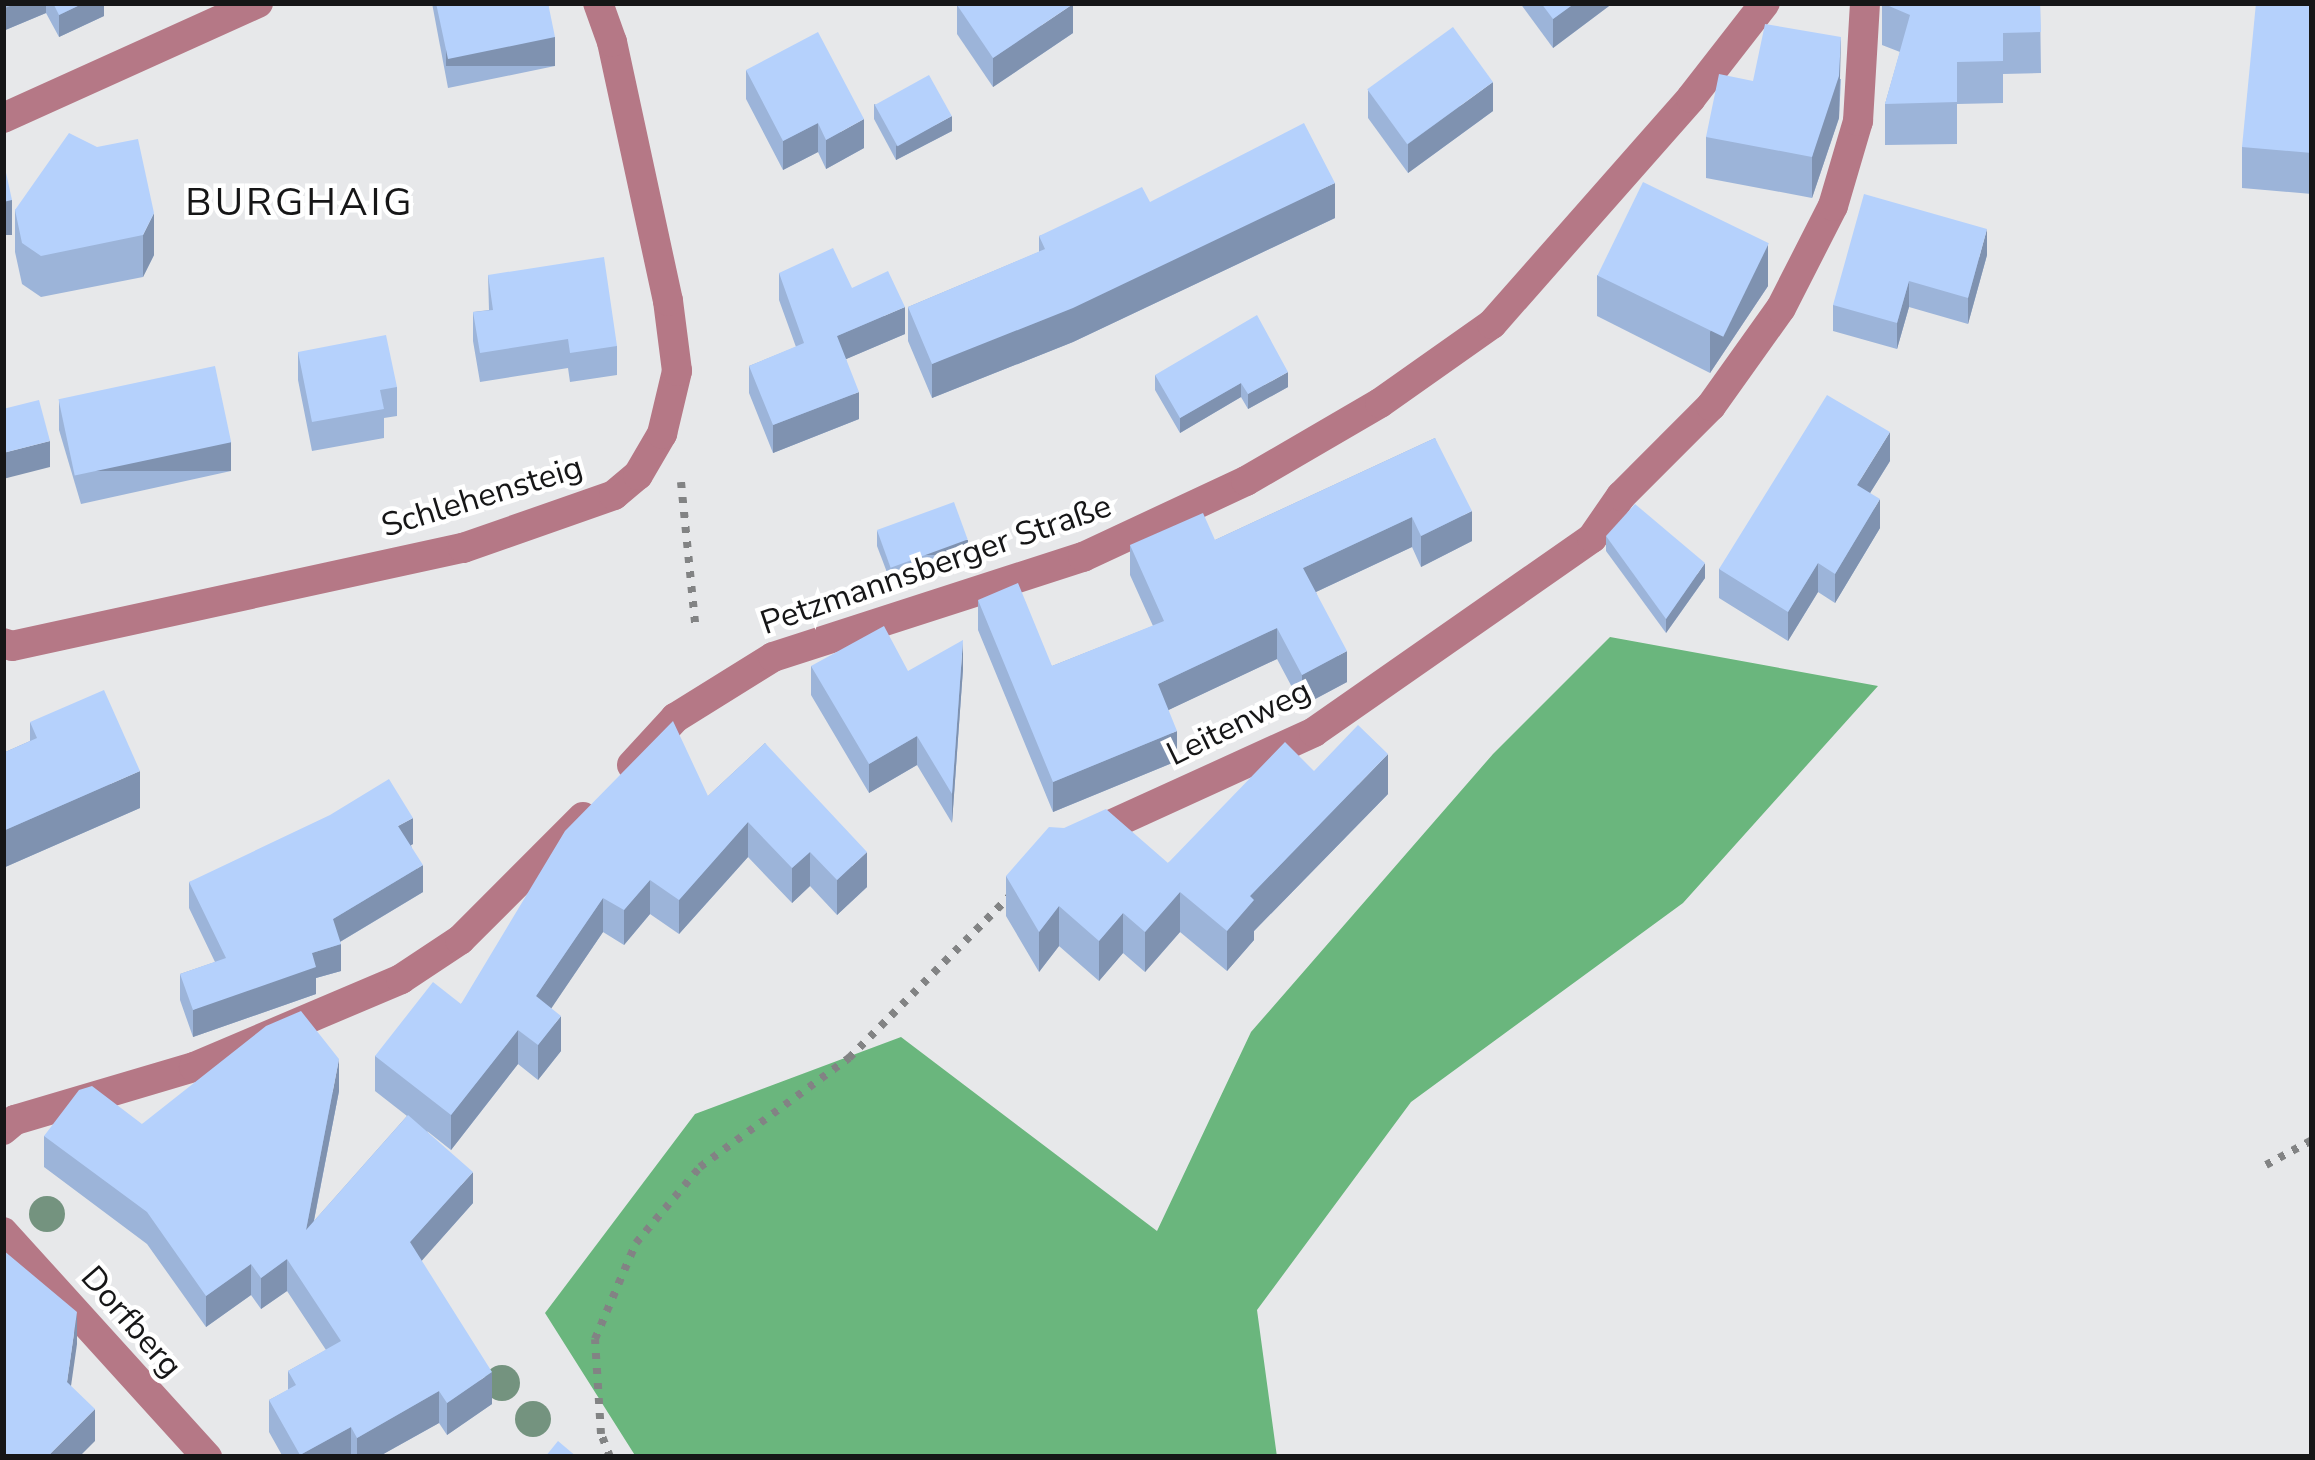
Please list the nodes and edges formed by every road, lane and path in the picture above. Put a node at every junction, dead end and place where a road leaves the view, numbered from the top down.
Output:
1 (258, 3) edge
2 (598, 3) edge
3 (1765, 3) edge
4 (1864, 3) edge
5 (3, 118) edge
6 (662, 434) junction
7 (695, 623) dead end
8 (3, 643) edge
9 (1056, 850) joint
10 (3, 1130) edge
11 (2312, 1140) edge
12 (2266, 1166) dead end
13 (3, 1232) edge
14 (207, 1457) edge
15 (610, 1457) edge

1 - 5 street
2 - 6 street, Schlehensteig
3 - 10 street, Petzmannsberger Straße
4 - 9 street, Leitenweg
6 - 7 path
6 - 8 street, Schlehensteig
9 - 15 path
11 - 12 path
13 - 14 street, Dorfberg

